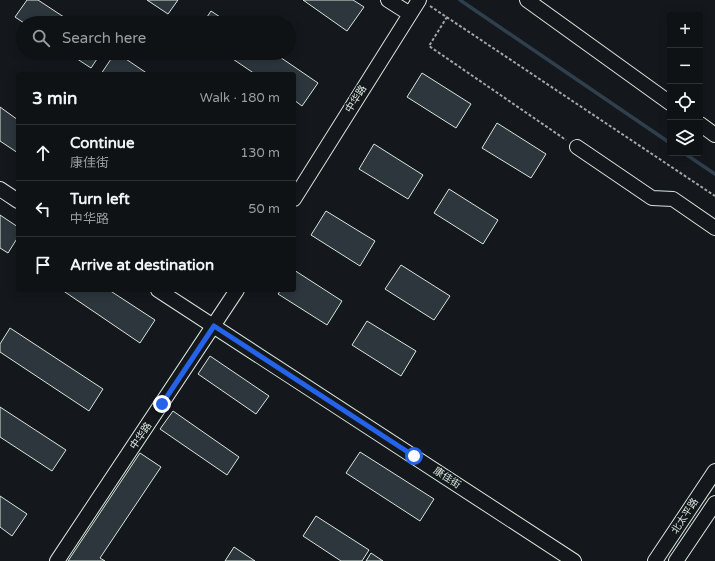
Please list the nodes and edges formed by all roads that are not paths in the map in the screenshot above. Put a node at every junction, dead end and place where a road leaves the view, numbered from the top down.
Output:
1 (388, 0) edge
2 (528, 0) edge
3 (423, 2) edge
4 (410, 14) junction
5 (667, 100) edge
6 (703, 126) edge
7 (715, 135) edge
8 (577, 147) road end
9 (0, 189) edge
10 (296, 196) edge
11 (16, 200) edge
12 (715, 228) edge
13 (161, 292) edge
14 (236, 292) edge
15 (214, 326) junction
16 (715, 471) edge
17 (715, 503) edge
18 (57, 561) edge
19 (574, 561) edge
20 (655, 561) edge
21 (676, 561) edge

1 - 4 street
2 - 5 street
3 - 4 street, 中华路
4 - 10 street, 中华路
6 - 7 street
8 - 12 street
9 - 11 street
13 - 15 street, 康佳街
14 - 15 street, 中华路
15 - 18 street, 中华路
15 - 19 street, 康佳街
16 - 20 street, 北太平路
17 - 21 street, 北太平路

